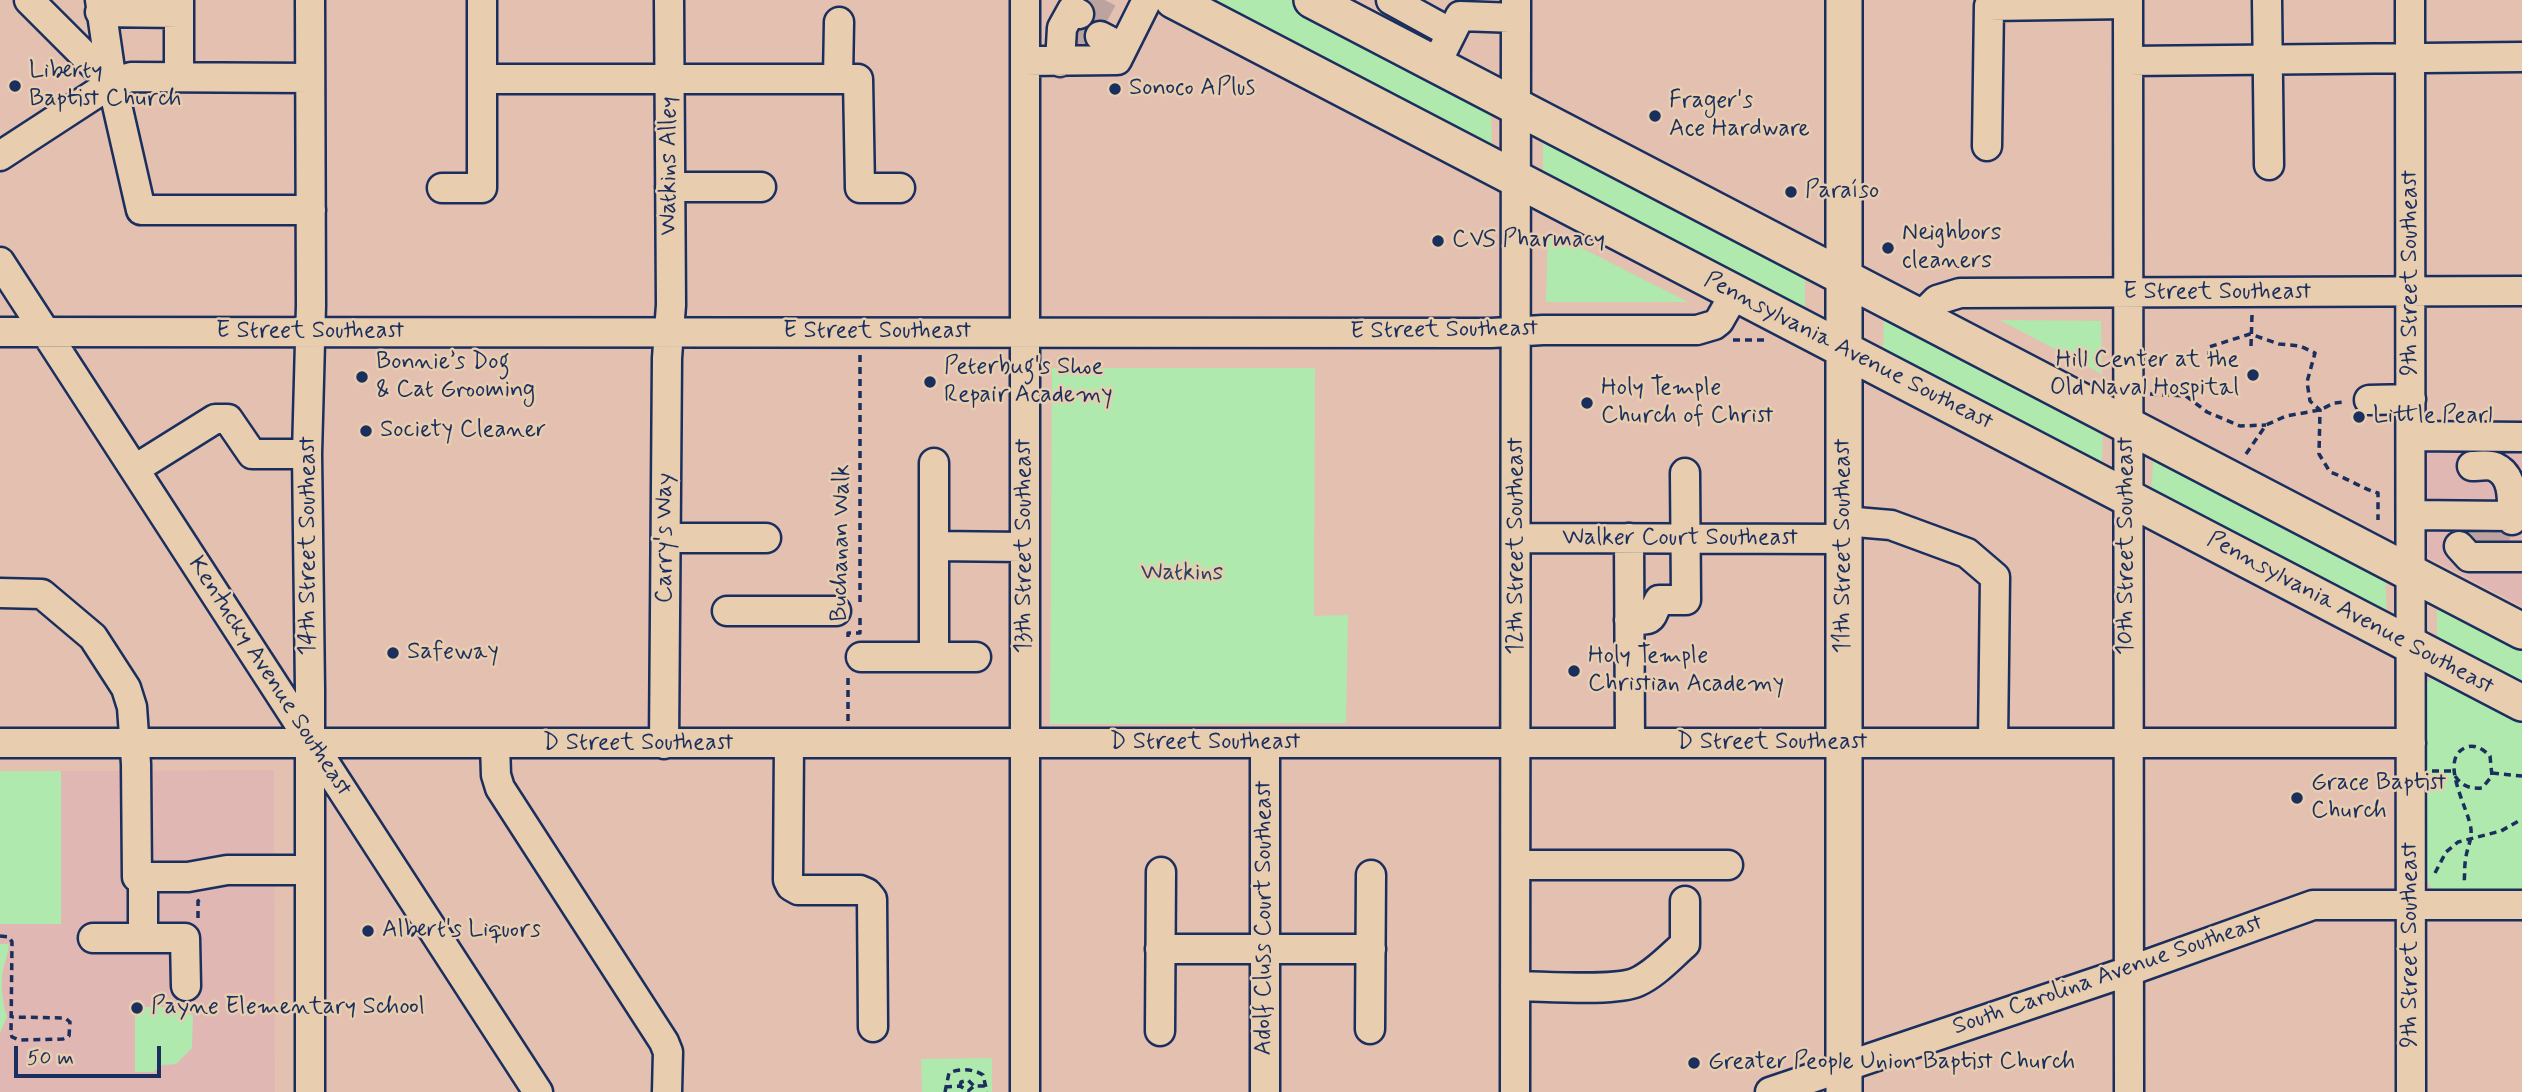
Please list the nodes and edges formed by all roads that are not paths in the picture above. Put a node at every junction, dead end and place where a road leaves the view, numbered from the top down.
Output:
1 (29, 0) edge
2 (310, 0) edge
3 (482, 0) edge
4 (669, 0) edge
5 (1026, 0) edge
6 (1037, 0) edge
7 (1147, 0) edge
8 (1173, 0) edge
9 (1312, 0) edge
10 (1391, 0) edge
11 (1844, 0) edge
12 (2267, 0) edge
13 (2410, 0) edge
14 (2128, 2) edge
15 (100, 6) edge
16 (179, 6) edge
17 (1516, 9) edge
18 (1455, 11) edge
19 (1375, 14) edge
20 (1074, 15) edge
21 (839, 22) dead end
22 (2410, 57) junction
23 (2522, 57) edge
24 (2268, 60) junction
25 (1026, 61) junction
26 (2128, 61) junction
27 (1060, 62) junction
28 (1436, 64) junction
29 (179, 77) junction
30 (310, 78) junction
31 (482, 79) junction
32 (669, 79) junction
33 (838, 79) junction
34 (112, 83) junction
35 (1516, 106) junction
36 (1987, 146) dead end
37 (0, 156) edge
38 (2269, 165) dead end
39 (1516, 178) junction
40 (670, 187) junction
41 (761, 187) dead end
42 (442, 188) dead end
43 (900, 188) dead end
44 (311, 210) junction
45 (0, 262) edge
46 (1844, 277) junction
47 (2411, 291) junction
48 (2522, 291) edge
49 (1735, 293) junction
50 (2127, 293) junction
51 (1920, 317) junction
52 (0, 332) edge
53 (45, 332) junction
54 (309, 332) junction
55 (669, 332) junction
56 (1025, 332) junction
57 (1517, 332) junction
58 (1844, 349) junction
59 (2411, 399) junction
60 (2369, 400) road end
61 (2127, 425) junction
62 (2411, 436) junction
63 (2522, 438) edge
64 (307, 454) junction
65 (934, 463) dead end
66 (2472, 466) dead end
67 (135, 469) junction
68 (1685, 473) dead end
69 (2127, 497) junction
70 (2411, 515) junction
71 (1844, 530) junction
72 (2488, 536) edge
73 (666, 538) junction
74 (766, 538) dead end
75 (1517, 538) junction
76 (1629, 538) junction
77 (1685, 539) junction
78 (934, 546) junction
79 (1024, 547) junction
80 (2412, 573) junction
81 (0, 593) edge
82 (2458, 597) junction
83 (727, 611) dead end
84 (836, 611) dead end
85 (1629, 620) junction
86 (2522, 631) edge
87 (2411, 646) junction
88 (934, 657) junction
89 (976, 657) dead end
90 (852, 658) road end
91 (2522, 704) edge
92 (135, 742) junction
93 (309, 742) junction
94 (0, 743) edge
95 (1265, 743) junction
96 (1517, 743) junction
97 (1630, 743) junction
98 (1993, 743) junction
99 (2128, 743) junction
100 (2411, 743) junction
101 (495, 744) junction
102 (664, 744) junction
103 (789, 744) junction
104 (1025, 744) junction
105 (1844, 744) junction
106 (1516, 865) junction
107 (1727, 865) dead end
108 (309, 870) junction
109 (1161, 872) dead end
110 (1371, 874) dead end
111 (143, 877) junction
112 (1685, 901) dead end
113 (2412, 905) junction
114 (2522, 905) edge
115 (93, 938) dead end
116 (143, 938) junction
117 (1160, 949) junction
118 (1265, 949) junction
119 (1371, 949) junction
120 (2129, 971) junction
121 (186, 986) dead end
122 (1515, 986) junction
123 (873, 1027) dead end
124 (1370, 1029) dead end
125 (1160, 1031) dead end
126 (1844, 1079) edge
127 (310, 1092) edge
128 (538, 1092) edge
129 (667, 1092) edge
130 (1025, 1092) edge
131 (1265, 1092) edge
132 (1515, 1092) edge
133 (1770, 1092) edge
134 (2129, 1092) edge
135 (2412, 1092) edge

1 - 34 street
2 - 30 street, 14th Street Southeast
3 - 31 street
4 - 32 street, Watkins Alley
5 - 25 street, 13th Street Southeast
6 - 20 street
7 - 27 street
8 - 39 main road, Pennsylvania Avenue Southeast
9 - 19 main road
10 - 18 street
11 - 46 main road, 11th Street Southeast
12 - 24 street
13 - 22 street, 9th Street Southeast
14 - 26 street, 10th Street Southeast
14 - 36 street
15 - 16 street
15 - 34 street
16 - 29 street
17 - 18 street
17 - 35 street, 12th Street Southeast
18 - 28 street
19 - 28 main road
20 - 27 street
21 - 33 street
22 - 23 street
22 - 24 street
22 - 47 street, 9th Street Southeast
24 - 26 street
24 - 38 street
25 - 27 street
25 - 56 street, 13th Street Southeast
26 - 50 street, 10th Street Southeast
28 - 35 main road
29 - 30 street
29 - 34 street
30 - 44 street, 14th Street Southeast
31 - 32 street
31 - 42 street
32 - 33 street
32 - 40 street, Watkins Alley
33 - 43 street
34 - 37 street
34 - 44 street
35 - 39 street, 12th Street Southeast
35 - 46 main road
39 - 49 main road, Pennsylvania Avenue Southeast
39 - 57 street, 12th Street Southeast
40 - 41 street
40 - 55 street, Watkins Alley
44 - 54 street, 14th Street Southeast
45 - 53 street, Kentucky Avenue Southeast
46 - 51 main road
46 - 58 main road, 11th Street Southeast
47 - 48 street, E Street Southeast
47 - 50 street, E Street Southeast
47 - 59 street, 9th Street Southeast
49 - 57 street, E Street Southeast
49 - 58 main road, Pennsylvania Avenue Southeast
50 - 51 street, E Street Southeast
50 - 61 street, 10th Street Southeast
51 - 61 main road
52 - 53 street, E Street Southeast
53 - 54 street, E Street Southeast
53 - 67 street, Kentucky Avenue Southeast
54 - 55 street, E Street Southeast
54 - 64 street, 14th Street Southeast
55 - 56 street, E Street Southeast
55 - 73 street, Carry's Way
56 - 57 street, E Street Southeast
56 - 79 street, 13th Street Southeast
57 - 75 street, 12th Street Southeast
58 - 69 main road, Pennsylvania Avenue Southeast
58 - 71 main road, 11th Street Southeast
59 - 60 street
59 - 62 street, 9th Street Southeast
61 - 69 street, 10th Street Southeast
61 - 80 main road
62 - 63 street
62 - 70 street, 9th Street Southeast
64 - 67 street
64 - 93 street, 14th Street Southeast
65 - 78 street
66 - 72 street
67 - 93 street, Kentucky Avenue Southeast
68 - 77 street
69 - 87 main road, Pennsylvania Avenue Southeast
69 - 99 street, 10th Street Southeast
70 - 72 street
70 - 80 street, 9th Street Southeast
71 - 77 street, Walker Court Southeast
71 - 98 street, Walker Court Southeast
71 - 105 main road, 11th Street Southeast
72 - 82 street
73 - 74 street
73 - 102 street, Carry's Way
75 - 76 street, Walker Court Southeast
75 - 96 street, 12th Street Southeast
76 - 77 street, Walker Court Southeast
76 - 85 street
77 - 85 street
78 - 79 street
78 - 88 street
79 - 104 street, 13th Street Southeast
80 - 82 main road
80 - 87 street, 9th Street Southeast
81 - 92 street
82 - 86 main road
83 - 84 street
85 - 97 street
87 - 91 main road, Pennsylvania Avenue Southeast
87 - 100 street, 9th Street Southeast
88 - 89 street
88 - 90 street
92 - 93 street, D Street Southeast
92 - 94 street, D Street Southeast
92 - 111 street
93 - 101 street, D Street Southeast
93 - 108 street, 14th Street Southeast
93 - 128 street, Kentucky Avenue Southeast
95 - 96 street, D Street Southeast
95 - 104 street, D Street Southeast
95 - 118 street, Adolf Cluss Court Southeast
96 - 97 street, D Street Southeast
96 - 106 street, 12th Street Southeast
97 - 105 street, D Street Southeast
98 - 99 street, D Street Southeast
98 - 105 street, D Street Southeast
99 - 100 street, D Street Southeast
99 - 120 street, 10th Street Southeast
100 - 113 street, 9th Street Southeast
101 - 102 street, D Street Southeast
101 - 129 street
102 - 103 street, D Street Southeast
103 - 104 street, D Street Southeast
103 - 123 street
104 - 130 street, 13th Street Southeast
105 - 126 main road, 11th Street Southeast
106 - 107 street
106 - 122 street, 12th Street Southeast
108 - 111 street
108 - 127 street, 14th Street Southeast
109 - 117 street
110 - 119 street
111 - 116 street
112 - 122 street
113 - 114 street
113 - 120 street, South Carolina Avenue Southeast
113 - 135 street, 9th Street Southeast
115 - 116 street
116 - 121 street
117 - 118 street
117 - 125 street
118 - 119 street
118 - 131 street, Adolf Cluss Court Southeast
119 - 124 street
120 - 126 street, South Carolina Avenue Southeast
120 - 134 street, 10th Street Southeast
122 - 132 street, 12th Street Southeast
126 - 133 street, South Carolina Avenue Southeast

